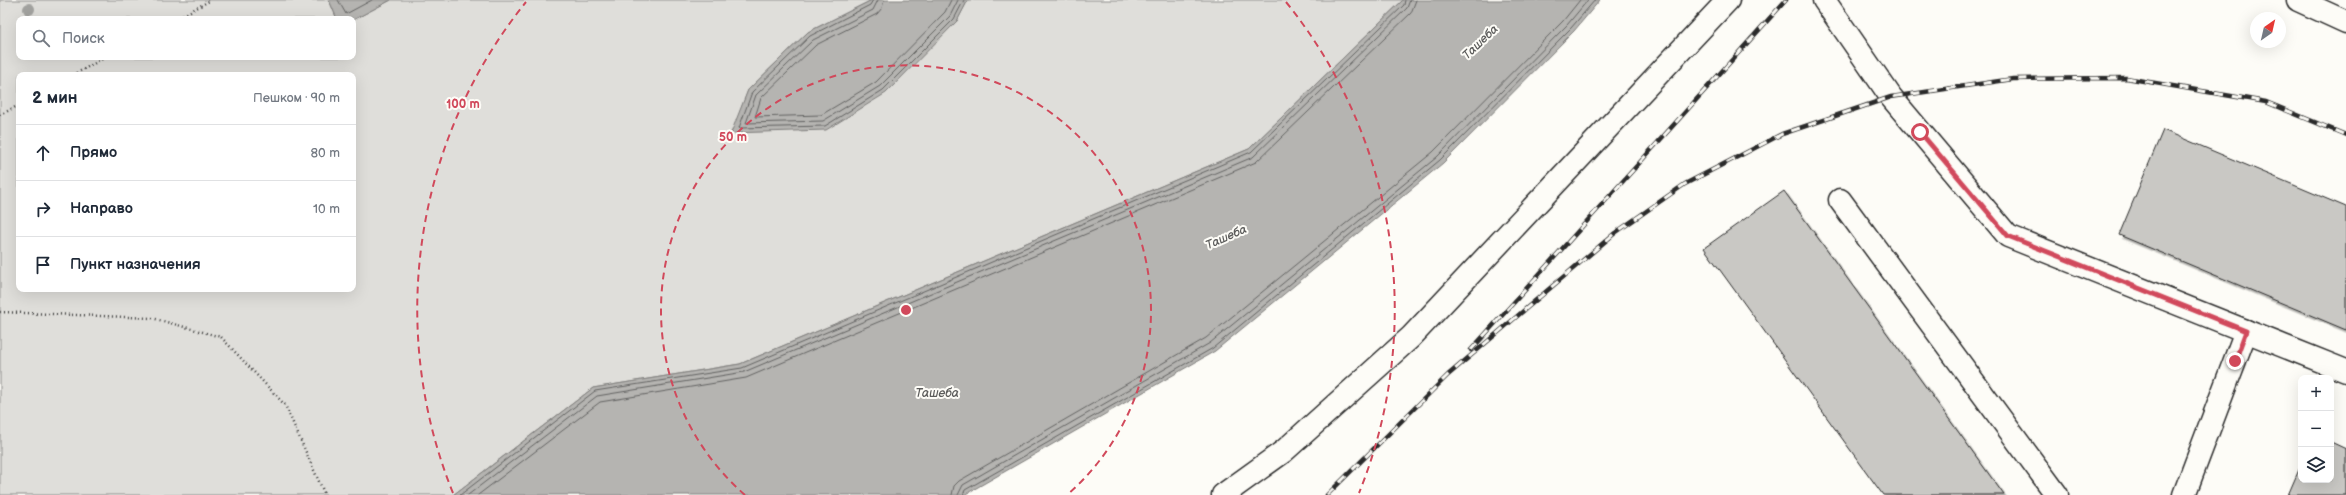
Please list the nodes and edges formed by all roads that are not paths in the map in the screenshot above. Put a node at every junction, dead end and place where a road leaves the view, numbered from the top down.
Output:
1 (1728, 0) edge
2 (1824, 0) edge
3 (2298, 0) edge
4 (2346, 22) edge
5 (1840, 200) dead end
6 (2246, 331) junction
7 (2346, 371) edge
8 (1222, 495) edge
9 (2057, 495) edge
10 (2184, 495) edge

1 - 8 street
2 - 6 street
3 - 4 street
5 - 9 street
6 - 7 street
6 - 10 street

